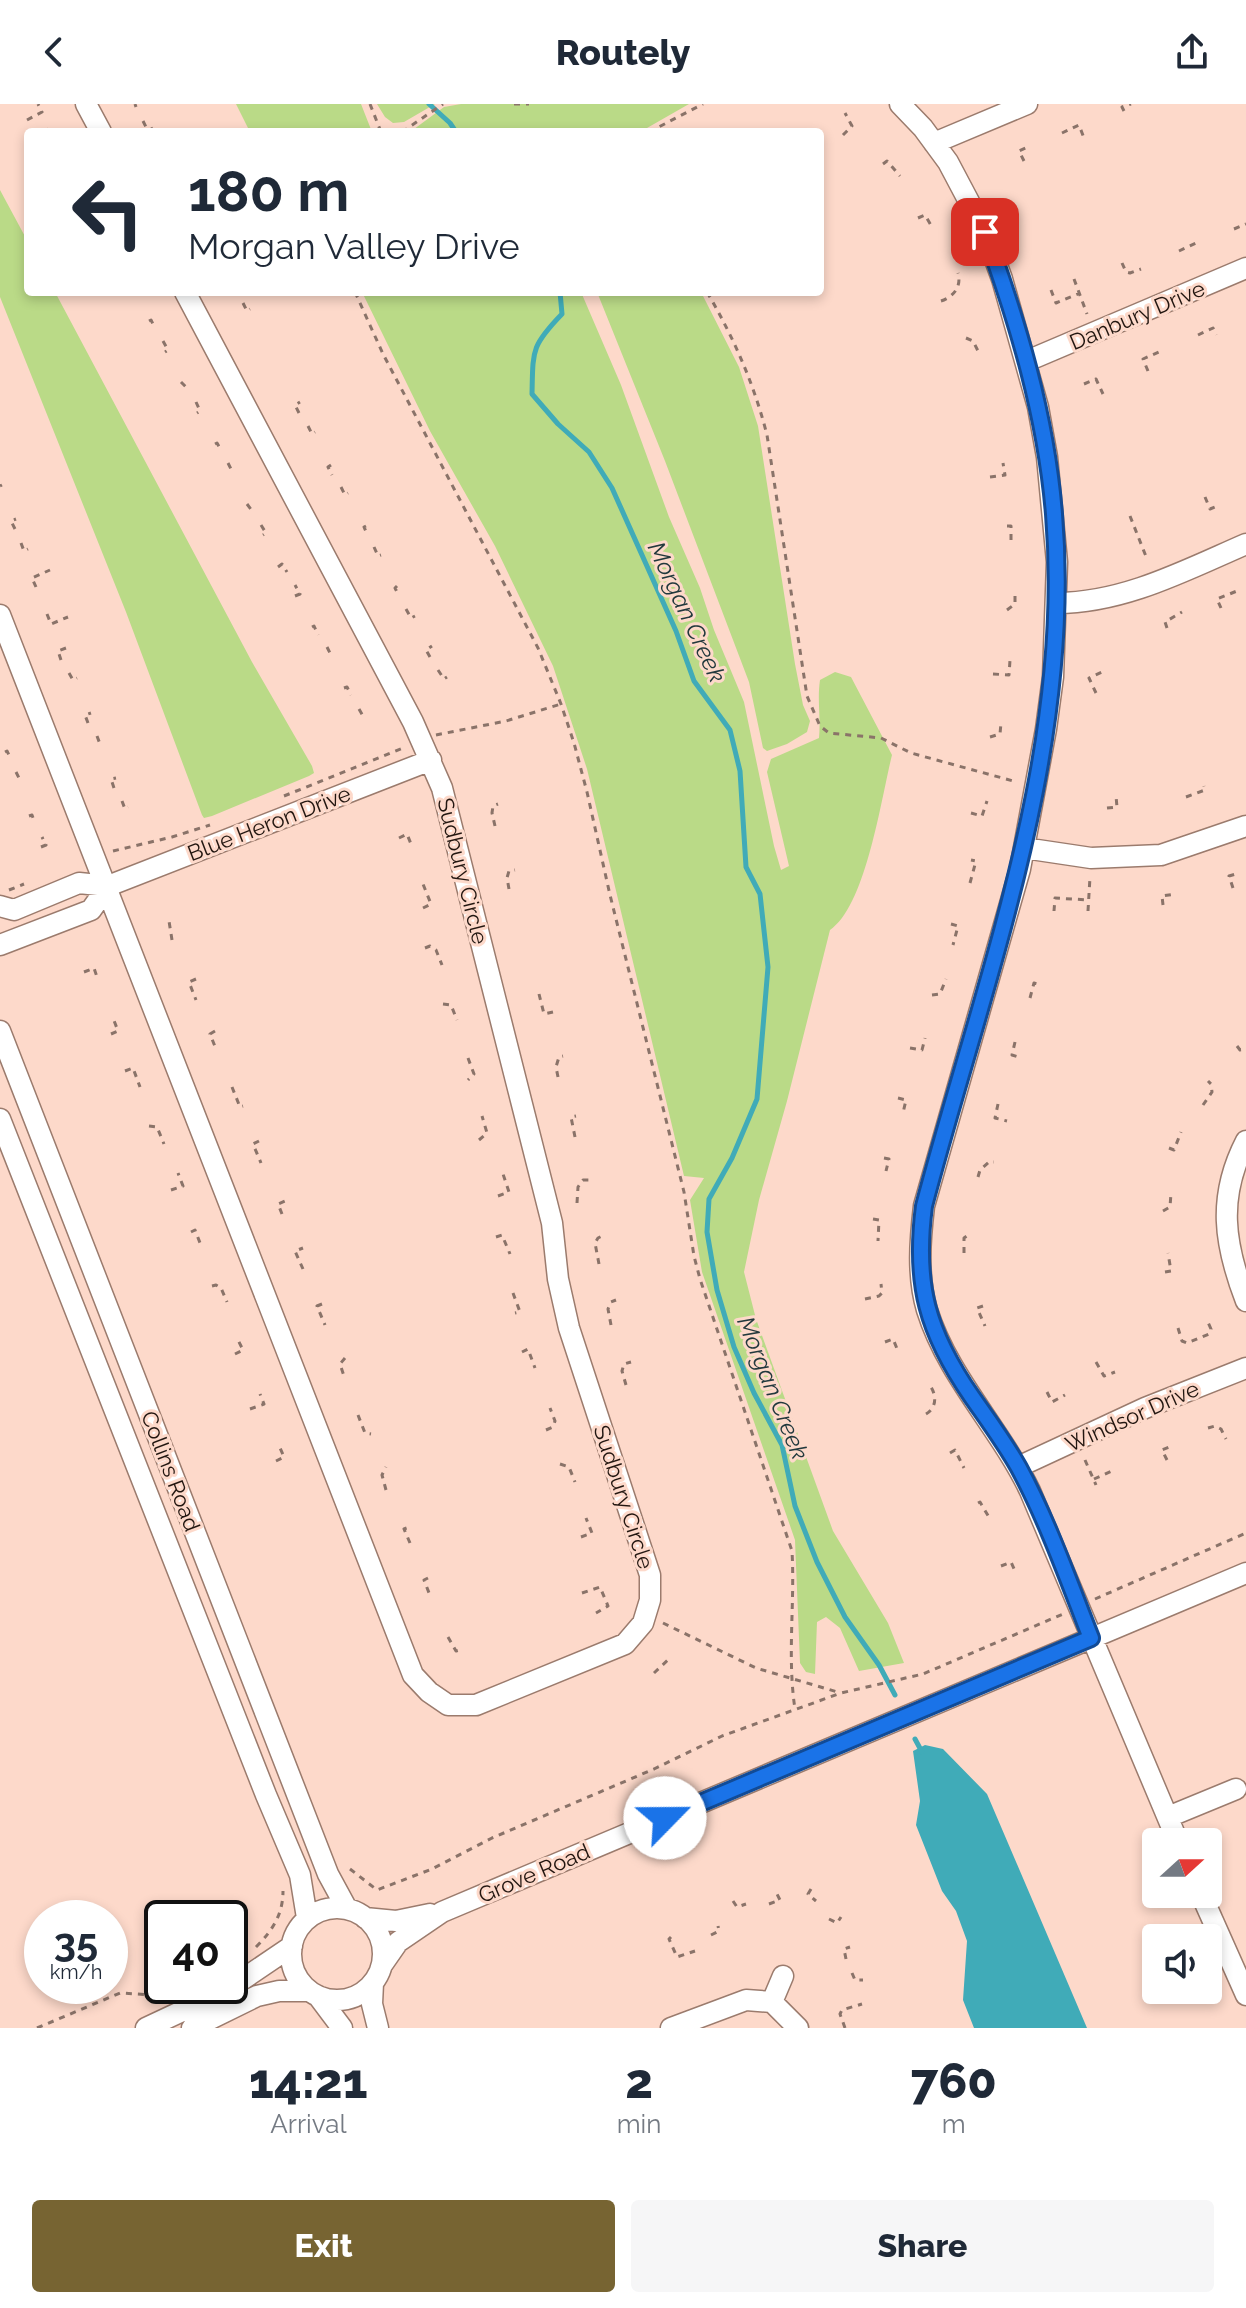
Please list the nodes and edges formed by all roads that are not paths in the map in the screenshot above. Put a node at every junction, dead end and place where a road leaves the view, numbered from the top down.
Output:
1 (86, 104) edge
2 (900, 104) edge
3 (1027, 104) edge
4 (99, 128) edge
5 (934, 143) junction
6 (1246, 268) edge
7 (187, 296) edge
8 (1027, 361) junction
9 (1246, 544) edge
10 (1057, 603) junction
11 (0, 615) edge
12 (431, 760) junction
13 (1246, 826) edge
14 (1024, 848) junction
15 (108, 886) junction
16 (0, 906) edge
17 (0, 945) edge
18 (0, 1031) edge
19 (0, 1119) edge
20 (1246, 1141) edge
21 (1246, 1301) edge
22 (1246, 1368) edge
23 (1018, 1467) junction
24 (1246, 1573) edge
25 (1091, 1638) junction
26 (1236, 1789) dead end
27 (1168, 1817) junction
28 (1172, 1828) edge
29 (1207, 1908) edge
30 (442, 1912) junction
31 (356, 1913) junction
32 (307, 1918) junction
33 (292, 1946) junction
34 (377, 1974) junction
35 (783, 1976) dead end
36 (314, 1994) junction
37 (1246, 1995) edge
38 (772, 2002) junction
39 (146, 2028) edge
40 (192, 2028) edge
41 (342, 2028) edge
42 (378, 2028) edge
43 (671, 2028) edge
44 (798, 2028) edge

1 - 4 street
2 - 5 street
3 - 5 street
5 - 8 street
6 - 8 street, Danbury Drive
7 - 12 street, Sudbury Circle
8 - 10 street
9 - 10 street
10 - 14 street
11 - 15 street, Sudbury Circle
12 - 15 street, Blue Heron Drive
12 - 15 street, Sudbury Circle
13 - 14 street
14 - 23 street
15 - 16 street, Blue Heron Drive
15 - 17 street, Blue Heron Drive
18 - 31 street, Collins Road
19 - 32 street, Collins Road
20 - 21 street
22 - 23 street, Windsor Drive
23 - 25 street
24 - 25 street, Grove Road
25 - 27 street
25 - 30 street, Grove Road
26 - 27 street
27 - 28 street
29 - 37 street
30 - 31 street, Grove Road
30 - 34 street, Grove Road
31 - 32 street
31 - 34 street
32 - 33 street
33 - 36 street
33 - 39 street
34 - 36 street
34 - 42 street
35 - 38 street
36 - 40 street
36 - 41 street
38 - 43 street
38 - 44 street

